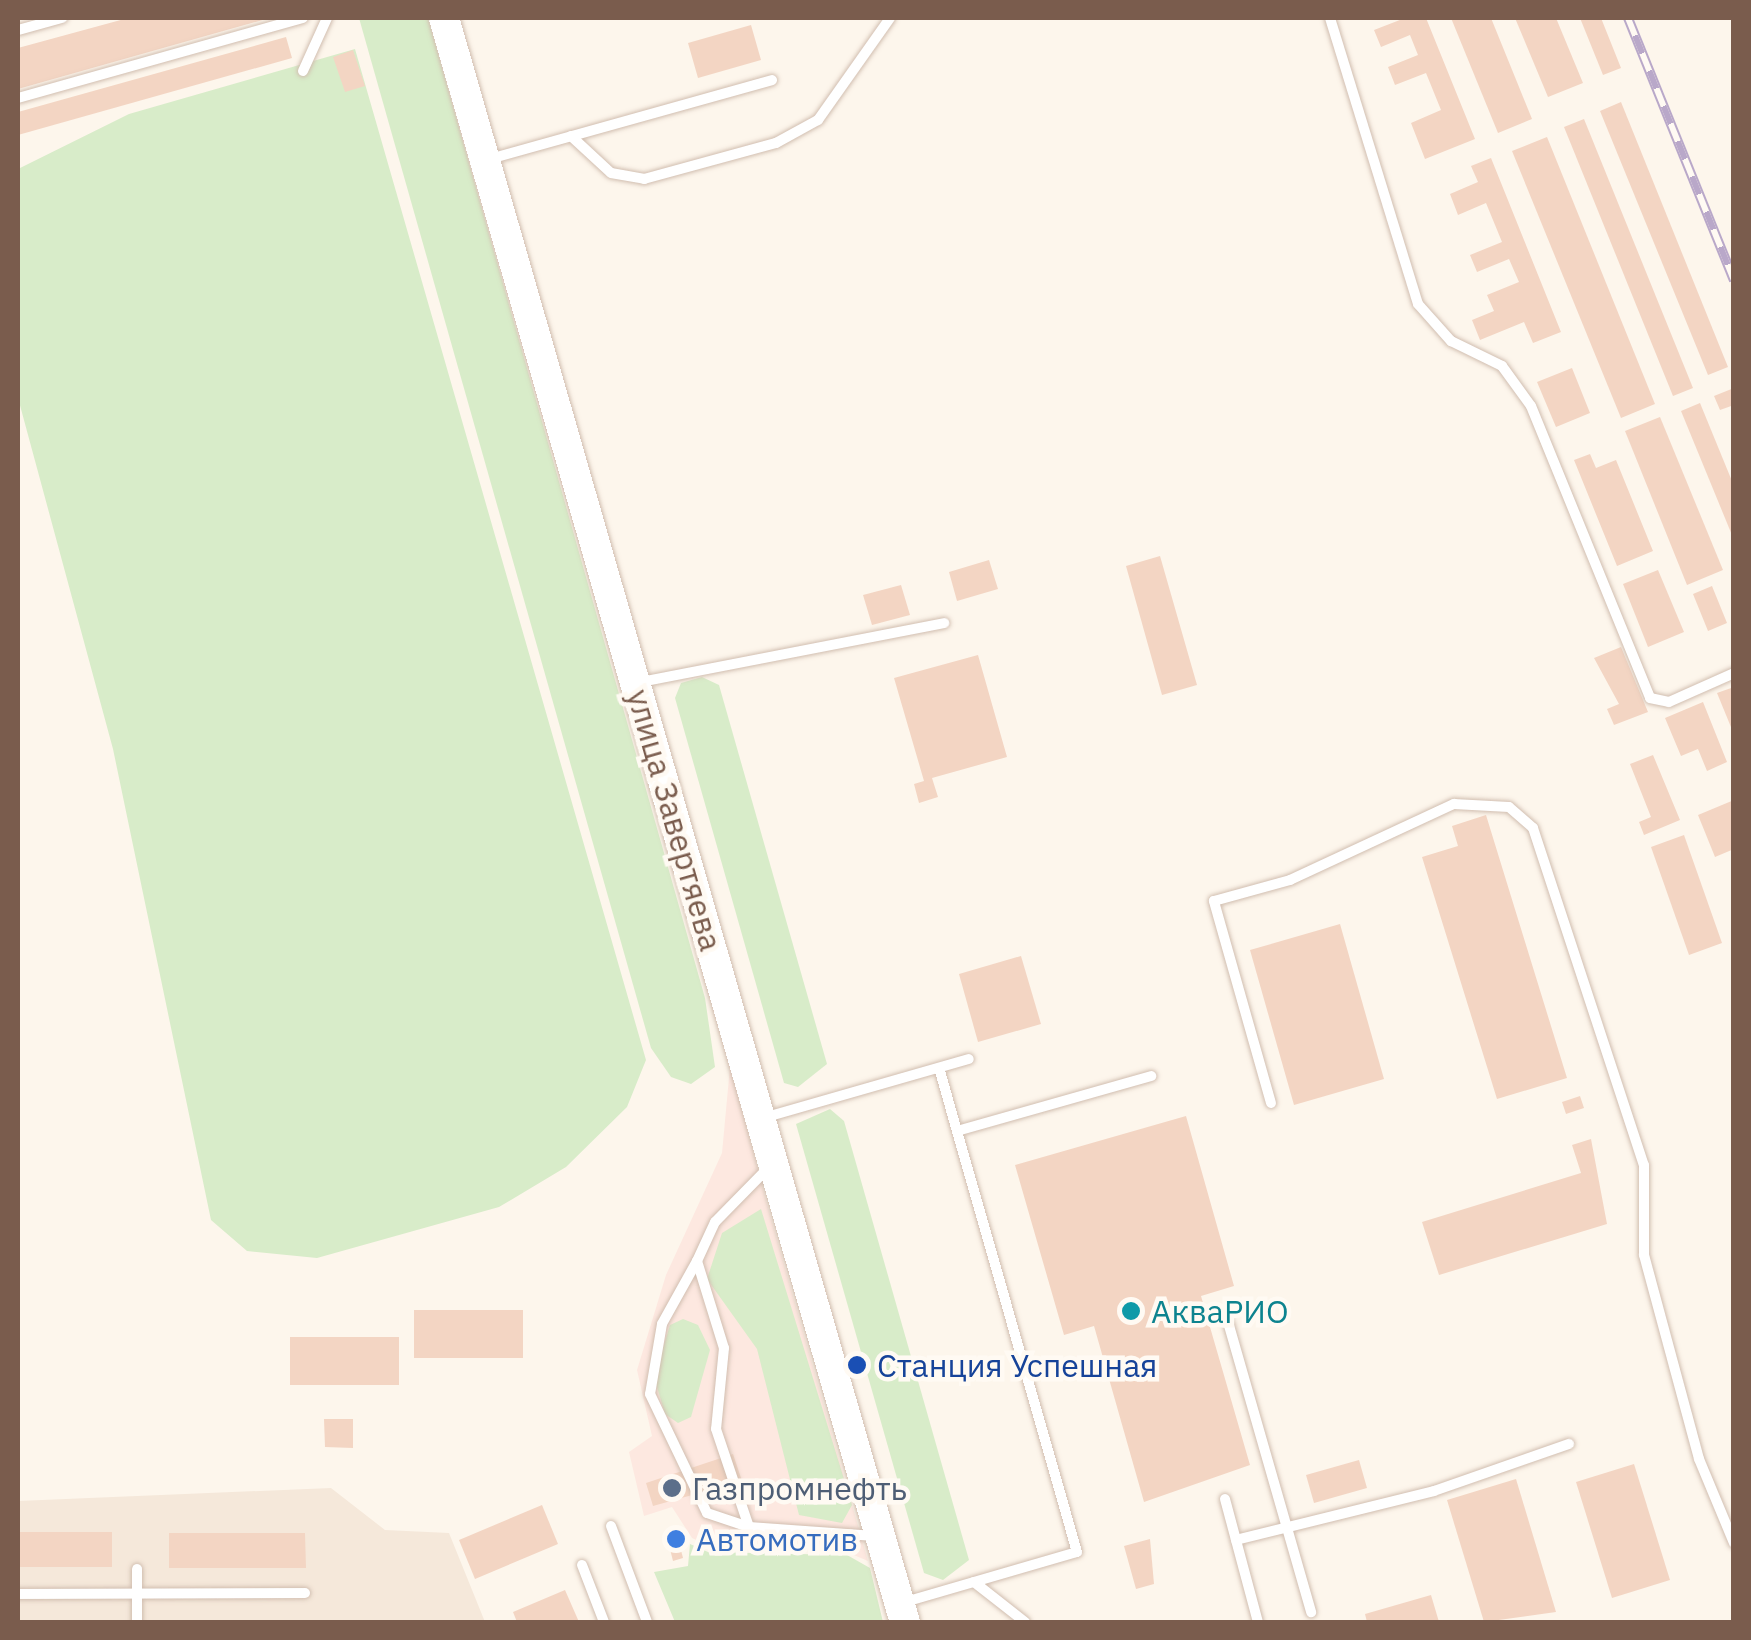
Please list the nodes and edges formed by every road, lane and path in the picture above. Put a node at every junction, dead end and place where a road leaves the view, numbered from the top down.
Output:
1 (62, 18) edge
2 (303, 18) edge
3 (328, 18) edge
4 (444, 18) edge
5 (890, 18) edge
6 (1330, 18) edge
7 (18, 30) edge
8 (303, 71) dead end
9 (772, 80) dead end
10 (18, 98) edge
11 (571, 136) junction
12 (485, 160) junction
13 (944, 623) dead end
14 (1734, 672) edge
15 (635, 683) junction
16 (969, 1060) dead end
17 (939, 1068) junction
18 (1151, 1076) dead end
19 (1271, 1103) dead end
20 (762, 1118) junction
21 (957, 1131) junction
22 (774, 1162) junction
23 (697, 1260) junction
24 (1228, 1322) dead end
25 (1570, 1444) dead end
26 (1225, 1499) dead end
27 (611, 1526) dead end
28 (749, 1527) junction
29 (1287, 1528) junction
30 (880, 1536) junction
31 (1236, 1540) junction
32 (1734, 1543) edge
33 (582, 1564) dead end
34 (137, 1569) dead end
35 (974, 1582) junction
36 (306, 1593) dead end
37 (18, 1594) edge
38 (138, 1594) junction
39 (1310, 1612) dead end
40 (902, 1613) edge
41 (138, 1622) edge
42 (604, 1622) edge
43 (647, 1622) edge
44 (1025, 1622) edge
45 (1258, 1622) edge

1 - 7 lane
2 - 10 lane
3 - 8 lane
4 - 12 main road, улица Завертяева
5 - 11 lane
6 - 14 lane
9 - 11 lane
11 - 12 lane
12 - 15 main road, улица Завертяева
13 - 15 lane
15 - 20 main road, улица Завертяева
16 - 17 lane
17 - 20 lane
17 - 21 lane
18 - 21 lane
19 - 32 lane
20 - 22 main road, улица Завертяева
21 - 35 lane
22 - 23 lane
22 - 30 main road, улица Завертяева
23 - 28 lane
23 - 28 lane
24 - 29 lane
25 - 29 lane
26 - 31 lane
27 - 43 lane
28 - 30 lane
29 - 31 lane
29 - 39 lane
30 - 40 main road, улица Завертяева
31 - 45 lane
33 - 42 lane
34 - 38 lane
35 - 40 lane
35 - 44 lane
36 - 38 lane
37 - 38 lane
38 - 41 lane

